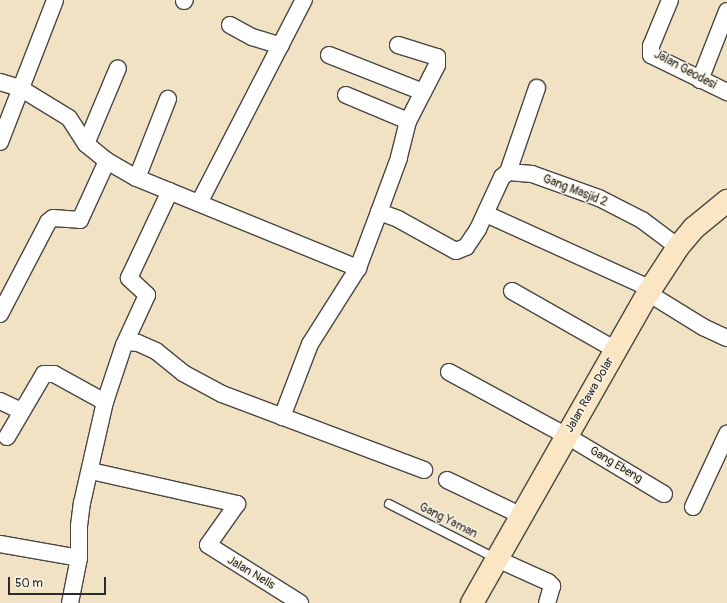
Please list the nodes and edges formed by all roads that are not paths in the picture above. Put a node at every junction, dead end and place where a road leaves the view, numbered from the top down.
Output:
1 (55, 0) edge
2 (304, 0) edge
3 (670, 0) edge
4 (727, 11) edge
5 (230, 25) dead end
6 (398, 45) dead end
7 (281, 46) junction
8 (329, 55) dead end
9 (118, 68) dead end
10 (700, 80) junction
11 (0, 82) edge
12 (20, 88) junction
13 (537, 88) dead end
14 (423, 92) junction
15 (727, 92) edge
16 (346, 95) dead end
17 (168, 99) dead end
18 (408, 121) junction
19 (0, 142) edge
20 (86, 144) junction
21 (107, 161) junction
22 (508, 172) junction
23 (137, 178) junction
24 (170, 191) junction
25 (727, 201) edge
26 (199, 203) junction
27 (379, 212) junction
28 (486, 214) junction
29 (678, 247) junction
30 (358, 268) junction
31 (512, 291) dead end
32 (650, 291) junction
33 (0, 314) edge
34 (727, 338) edge
35 (126, 342) junction
36 (616, 350) junction
37 (449, 372) dead end
38 (0, 401) edge
39 (105, 402) junction
40 (21, 411) junction
41 (282, 417) junction
42 (727, 434) edge
43 (567, 436) junction
44 (7, 437) dead end
45 (424, 470) dead end
46 (91, 471) junction
47 (447, 480) dead end
48 (664, 494) dead end
49 (389, 504) dead end
50 (694, 507) dead end
51 (522, 516) junction
52 (0, 544) edge
53 (80, 558) junction
54 (497, 559) junction
55 (70, 603) edge
56 (300, 603) edge
57 (472, 603) edge
58 (547, 603) edge

1 - 12 street
2 - 7 street
3 - 10 street, Jalan Geodesi
4 - 10 street
5 - 7 street
6 - 14 street
7 - 26 street
8 - 14 street
9 - 20 street
10 - 15 street, Jalan Geodesi
11 - 12 street
12 - 19 street
12 - 20 street
13 - 22 street
14 - 18 street
16 - 18 street
17 - 23 street
18 - 27 street
20 - 21 street
21 - 23 street
21 - 33 street
22 - 28 street
22 - 29 street, Gang Masjid 2
23 - 24 street
24 - 26 street
24 - 35 street
25 - 29 street, Jalan Rawa Dolar
26 - 30 street
27 - 28 street
27 - 30 street
28 - 32 street
29 - 32 street, Jalan Rawa Dolar
30 - 41 street
31 - 36 street
32 - 34 street
32 - 36 street, Jalan Rawa Dolar
35 - 39 street
35 - 41 street
36 - 43 street, Jalan Rawa Dolar
37 - 43 street, Gang Ebeng
38 - 40 street
39 - 40 street
39 - 46 street
40 - 44 street
41 - 45 street
42 - 50 street
43 - 48 street, Gang Ebeng
43 - 51 street, Jalan Rawa Dolar
46 - 53 street
46 - 56 street, Jalan Nelis
47 - 51 street
49 - 54 lane, Gang Yaman
51 - 54 street, Jalan Rawa Dolar
52 - 53 street
53 - 55 street
54 - 57 street, Jalan Rawa Dolar
54 - 58 street

